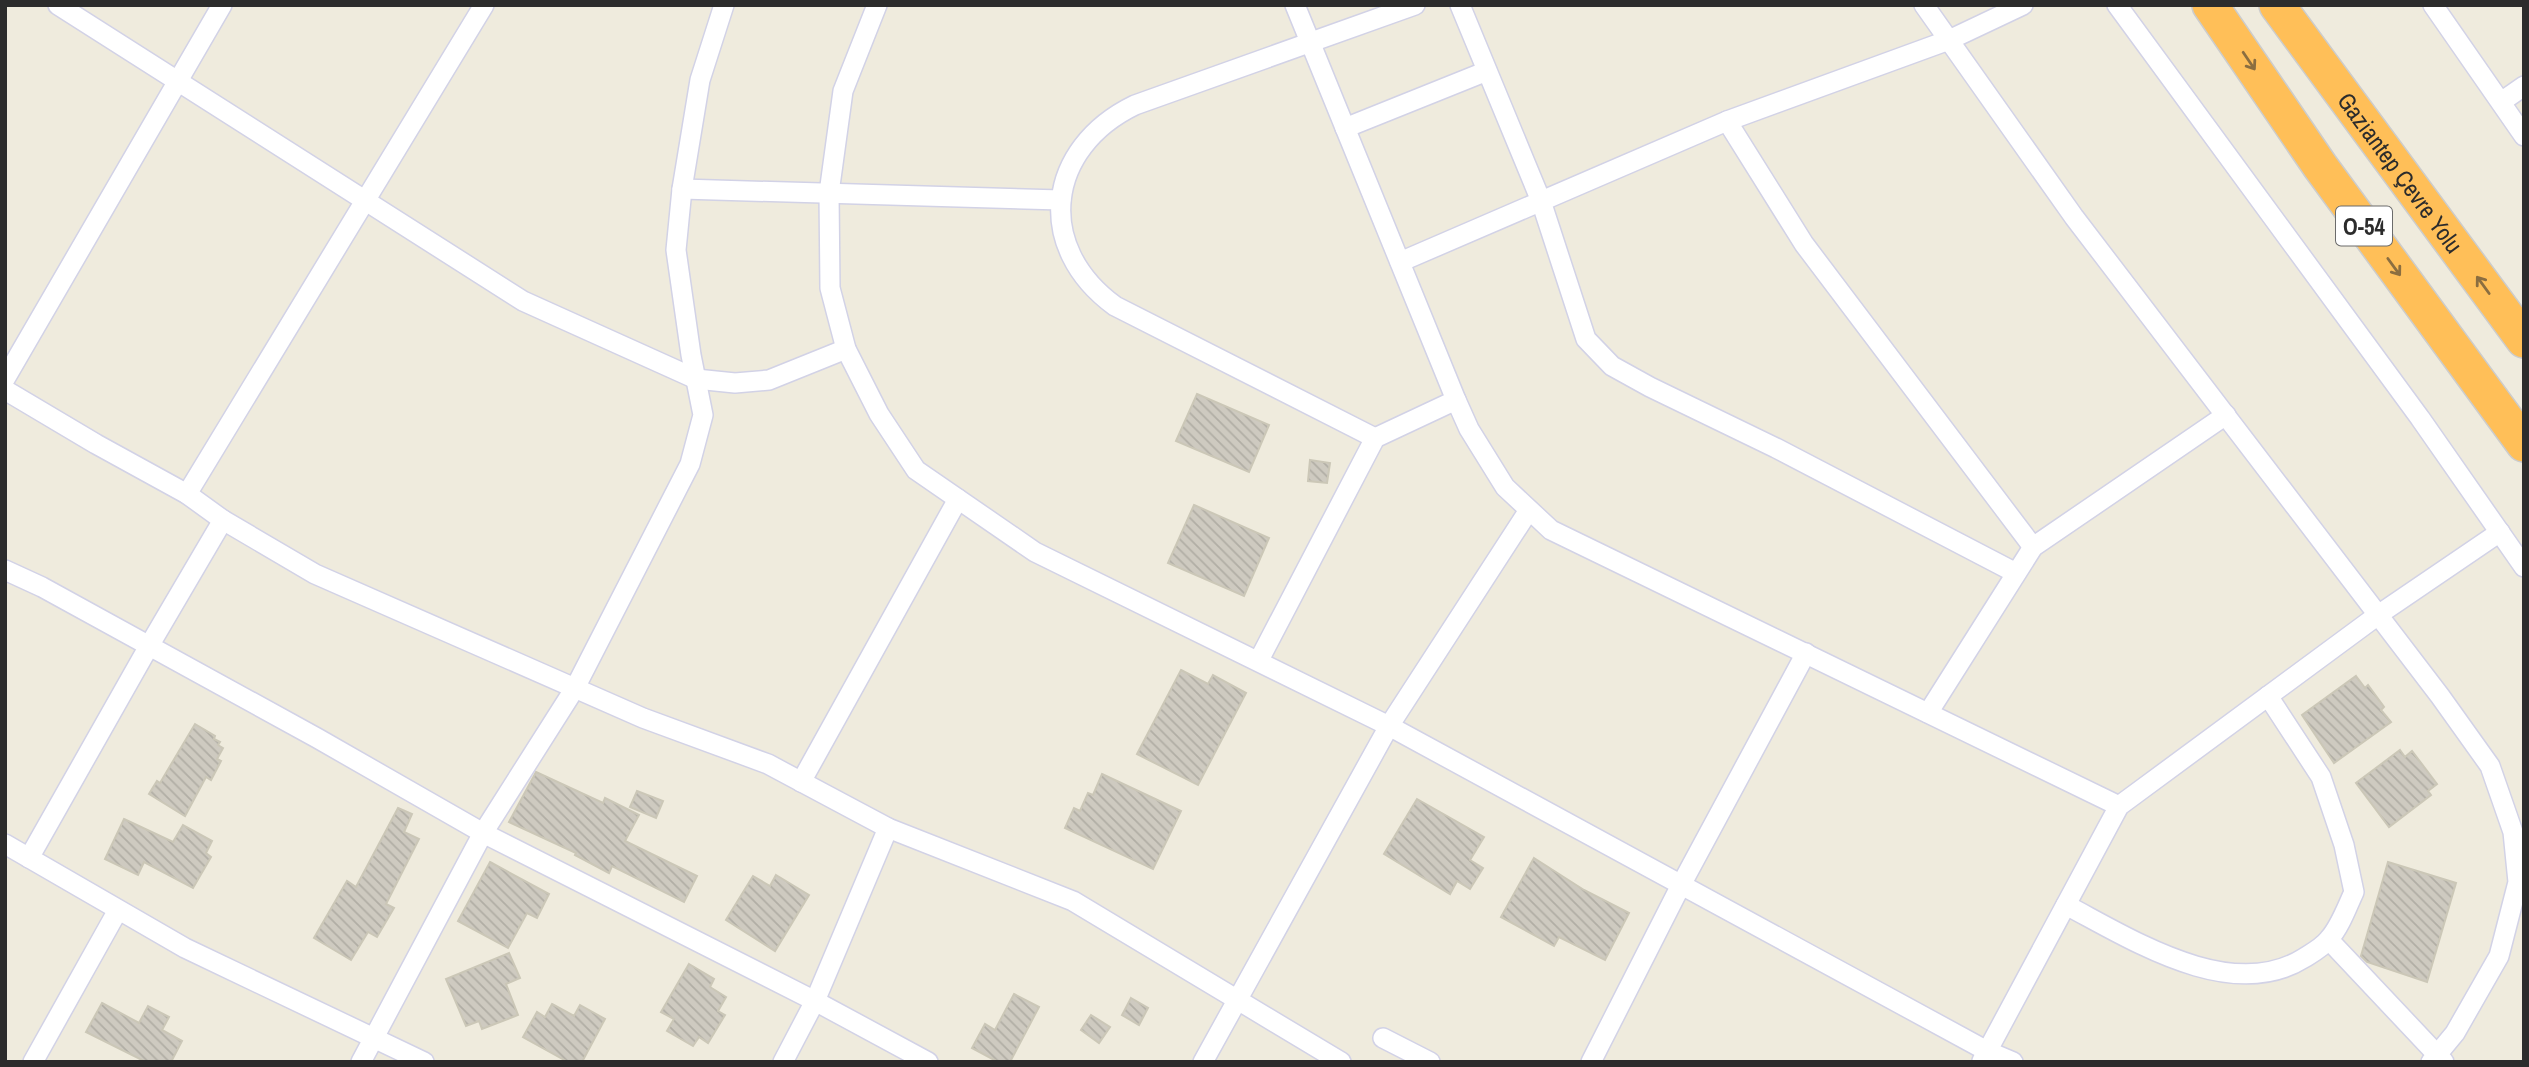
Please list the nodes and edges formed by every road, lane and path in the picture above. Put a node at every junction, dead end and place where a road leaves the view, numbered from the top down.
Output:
1 (58, 5) edge
2 (222, 5) edge
3 (484, 5) edge
4 (724, 5) edge
5 (877, 5) edge
6 (1295, 5) edge
7 (1415, 5) edge
8 (1460, 5) edge
9 (1924, 5) edge
10 (2023, 5) edge
11 (2117, 5) edge
12 (2210, 5) edge
13 (2277, 5) edge
14 (2433, 5) edge
15 (1949, 40) junction
16 (1311, 43) junction
17 (1487, 71) junction
18 (177, 81) junction
19 (2524, 86) edge
20 (2501, 102) junction
21 (1727, 121) junction
22 (1345, 128) junction
23 (2524, 136) edge
24 (682, 188) junction
25 (830, 193) junction
26 (365, 200) junction
27 (1062, 200) junction
28 (1541, 201) junction
29 (1400, 262) junction
30 (2524, 340) edge
31 (846, 349) junction
32 (5, 379) edge
33 (696, 379) junction
34 (5, 390) edge
35 (1456, 400) junction
36 (2226, 415) junction
37 (1375, 438) junction
38 (2524, 444) edge
39 (187, 494) junction
40 (958, 499) junction
41 (1529, 510) junction
42 (223, 520) junction
43 (2500, 532) junction
44 (2033, 547) junction
45 (2524, 567) edge
46 (5, 570) edge
47 (2016, 573) junction
48 (2378, 615) junction
49 (149, 646) junction
50 (1805, 653) junction
51 (1259, 660) junction
52 (575, 688) junction
53 (2268, 696) junction
54 (1928, 713) junction
55 (1389, 726) junction
56 (801, 782) junction
57 (2119, 806) junction
58 (888, 828) junction
59 (482, 833) junction
60 (5, 844) edge
61 (29, 858) junction
62 (1681, 885) junction
63 (2066, 905) junction
64 (118, 910) junction
65 (2329, 940) junction
66 (815, 1001) junction
67 (1238, 1001) junction
68 (375, 1037) junction
69 (1383, 1038) dead end
70 (1984, 1056) edge
71 (2437, 1059) edge
72 (33, 1062) edge
73 (361, 1062) edge
74 (424, 1062) edge
75 (783, 1062) edge
76 (929, 1062) edge
77 (1203, 1062) edge
78 (1341, 1062) edge
79 (1430, 1062) edge
80 (1591, 1062) edge
81 (2013, 1062) edge

1 - 18 street
2 - 18 street
3 - 26 street
4 - 24 street
5 - 25 street
6 - 16 street
7 - 16 street
8 - 17 street
9 - 15 street
10 - 15 street
11 - 43 street
12 -> 38 highway, O-54
30 -> 13 highway, Gaziantep Çevre Yolu / O-54
14 - 20 street
15 - 21 street
15 - 36 street
16 - 22 street
16 - 27 street
17 - 22 street
17 - 28 street
18 - 26 street
18 - 32 street
19 - 20 street
20 - 23 street
21 - 28 street
21 - 44 street
22 - 29 street
24 - 25 street
24 - 33 street
25 - 27 street
25 - 31 street
26 - 33 street
26 - 39 street
27 - 37 street
28 - 29 street
28 - 47 street
29 - 35 street
31 - 33 street
31 - 40 street
33 - 52 street
34 - 39 street
35 - 37 street
35 - 41 street
36 - 44 street
36 - 48 street
37 - 51 street
39 - 42 street
40 - 51 street
40 - 56 street
41 - 50 street
41 - 55 street
42 - 49 street
42 - 52 street
43 - 45 street
43 - 48 street
44 - 47 street
46 - 49 street
47 - 54 street
48 - 53 street
48 - 71 street
49 - 59 street
49 - 61 street
50 - 54 street
50 - 62 street
51 - 55 street
52 - 56 street
52 - 59 street
53 - 57 street
53 - 65 street
54 - 57 street
55 - 62 street
55 - 67 street
56 - 58 street
57 - 63 street
58 - 66 street
58 - 67 street
59 - 66 street
59 - 68 street
60 - 61 street
61 - 64 street
62 - 70 street
62 - 80 street
63 - 65 street
63 - 70 street
64 - 68 street
64 - 72 street
65 - 71 street
66 - 75 street
66 - 76 street
67 - 77 street
67 - 78 street
68 - 73 street
68 - 74 street
69 - 79 street
70 - 81 street

